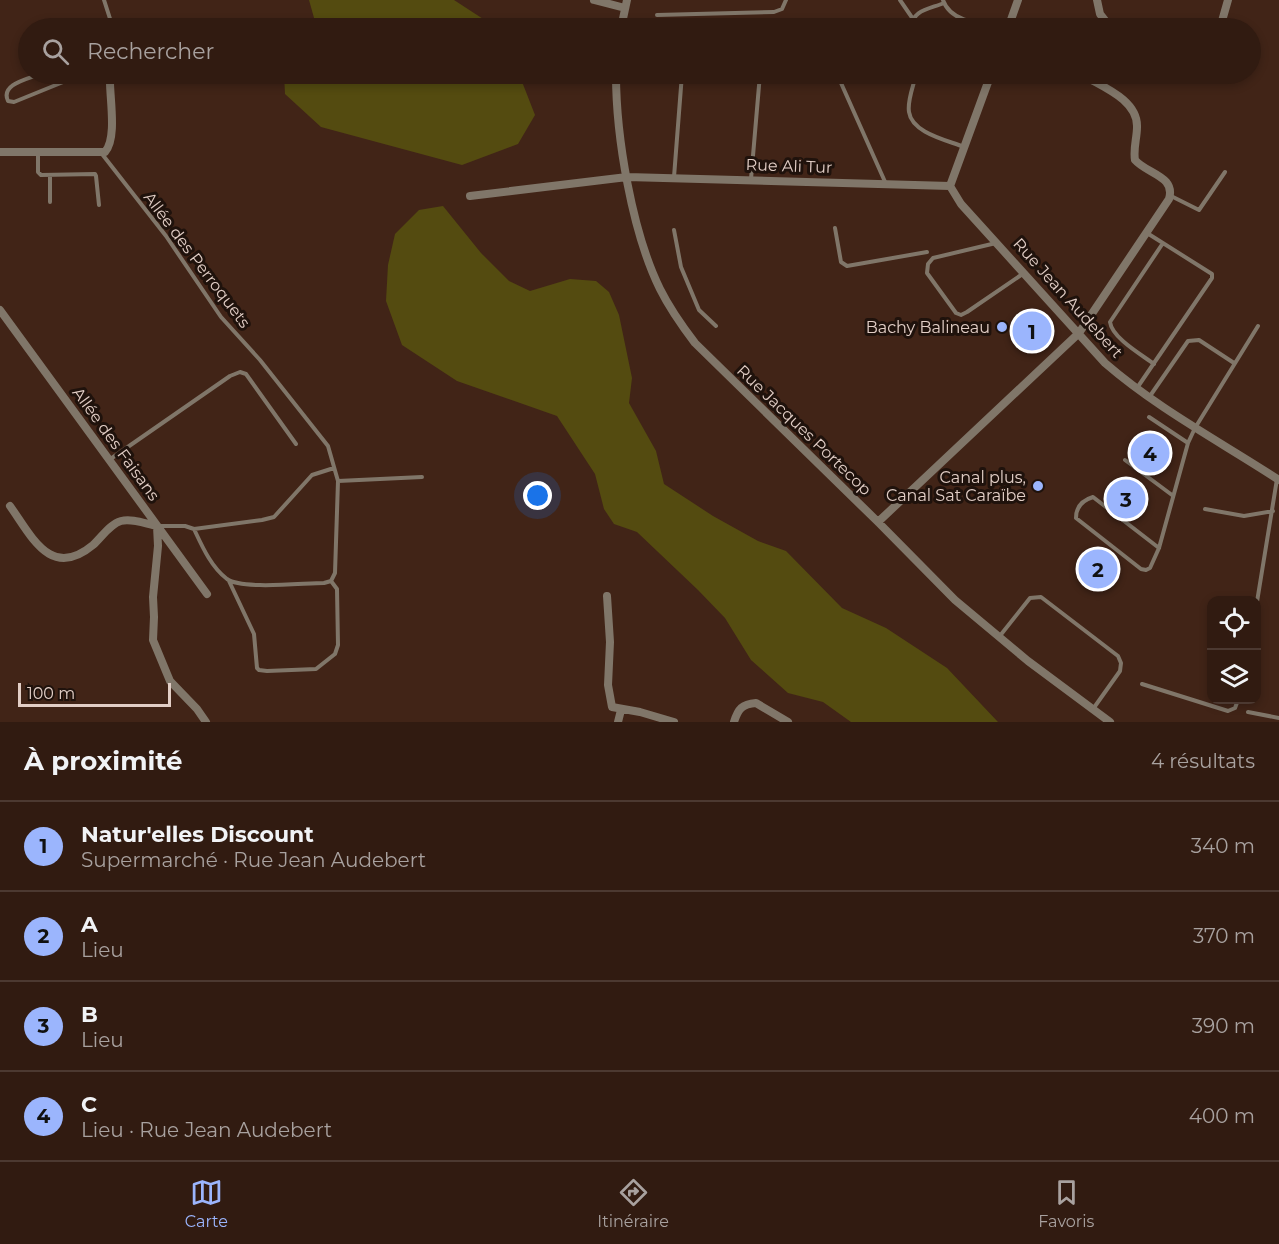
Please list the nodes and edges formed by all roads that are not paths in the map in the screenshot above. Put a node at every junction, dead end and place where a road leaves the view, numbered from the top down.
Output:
1 (104, 0) edge
2 (594, 0) edge
3 (786, 0) edge
4 (900, 0) edge
5 (1018, 0) edge
6 (1097, 0) edge
7 (1228, 0) edge
8 (944, 2) edge
9 (626, 4) edge
10 (657, 15) dead end
11 (110, 18) edge
12 (912, 18) edge
13 (914, 18) edge
14 (958, 18) edge
15 (1012, 18) edge
16 (1102, 18) edge
17 (1223, 18) edge
18 (18, 83) edge
19 (58, 84) edge
20 (110, 84) edge
21 (616, 84) edge
22 (681, 84) edge
23 (759, 84) edge
24 (842, 84) edge
25 (914, 84) edge
26 (987, 84) edge
27 (1097, 84) edge
28 (964, 147) junction
29 (0, 152) edge
30 (38, 153) junction
31 (102, 154) junction
32 (1225, 172) dead end
33 (50, 175) junction
34 (627, 177) junction
35 (674, 178) junction
36 (751, 180) junction
37 (887, 184) junction
38 (950, 186) junction
39 (470, 196) dead end
40 (1170, 196) junction
41 (50, 202) dead end
42 (99, 205) dead end
43 (835, 228) dead end
44 (674, 230) dead end
45 (1146, 233) junction
46 (997, 243) junction
47 (1163, 243) junction
48 (927, 252) dead end
49 (1024, 273) junction
50 (0, 310) edge
51 (716, 326) dead end
52 (1258, 326) dead end
53 (1079, 333) junction
54 (1234, 363) junction
55 (1154, 364) junction
56 (1137, 388) junction
57 (1149, 397) junction
58 (1149, 417) dead end
59 (1195, 428) junction
60 (1188, 442) junction
61 (296, 444) dead end
62 (109, 460) junction
63 (1125, 460) dead end
64 (334, 468) junction
65 (422, 477) dead end
66 (1278, 479) edge
67 (338, 482) junction
68 (1172, 495) junction
69 (10, 506) dead end
70 (1205, 509) dead end
71 (1272, 511) junction
72 (878, 522) junction
73 (157, 526) junction
74 (194, 529) junction
75 (1159, 548) junction
76 (228, 580) junction
77 (331, 581) junction
78 (207, 594) dead end
79 (607, 596) dead end
80 (1259, 596) edge
81 (999, 638) junction
82 (1142, 684) dead end
83 (1236, 704) edge
84 (1093, 709) junction
85 (621, 710) junction
86 (1248, 712) dead end
87 (1279, 718) edge
88 (206, 722) edge
89 (618, 722) edge
90 (674, 722) edge
91 (734, 722) edge
92 (788, 722) edge
93 (1110, 722) edge

1 - 11 lane
2 - 9 street
3 - 10 lane
4 - 12 lane
5 - 15 street
6 - 16 street
7 - 17 street
8 - 13 lane
8 - 14 lane
18 - 19 lane
20 - 31 street
21 - 34 street, Rue Jacques Portecop
22 - 35 lane
23 - 36 lane
24 - 37 lane
25 - 28 lane
26 - 28 street
27 - 40 street
28 - 38 street
29 - 30 street
30 - 31 street
30 - 33 lane
31 - 64 lane, Allée des Perroquets
32 - 40 lane
33 - 41 lane
33 - 42 lane
34 - 35 street, Rue Ali Tur
34 - 39 street, Rue Ali Tur
34 - 72 street, Rue Jacques Portecop
35 - 36 street, Rue Ali Tur
36 - 37 street, Rue Ali Tur
37 - 38 street, Rue Ali Tur
38 - 46 street, Rue Jean Audebert
40 - 45 street
43 - 48 lane
44 - 51 lane
45 - 47 lane
45 - 53 street
46 - 49 street, Rue Jean Audebert
46 - 49 lane
47 - 55 lane
47 - 55 lane
49 - 53 street, Rue Jean Audebert
50 - 62 street, Allée des Faisans
52 - 54 lane
53 - 56 street, Rue Jean Audebert
53 - 72 street
54 - 57 lane
54 - 59 lane
55 - 56 lane
56 - 57 street, Rue Jean Audebert
57 - 59 street, Rue Jean Audebert
58 - 60 lane
59 - 60 lane
59 - 66 street, Rue Jean Audebert
60 - 68 lane
61 - 62 lane
62 - 73 street, Allée des Faisans
63 - 68 lane
64 - 67 lane, Allée des Perroquets
64 - 74 lane
65 - 67 lane
66 - 71 lane
67 - 77 lane, Allée des Perroquets
68 - 75 lane
69 - 73 street
70 - 71 lane
71 - 80 lane
72 - 81 street, Rue Jacques Portecop
73 - 74 lane
73 - 78 street, Allée des Faisans
73 - 88 street
74 - 76 lane
75 - 75 lane
76 - 77 lane
76 - 77 lane
79 - 85 street
81 - 84 street, Rue Jacques Portecop
81 - 84 lane
82 - 83 lane
84 - 93 street, Rue Jacques Portecop
85 - 89 street
85 - 90 street
86 - 87 lane
91 - 92 street

